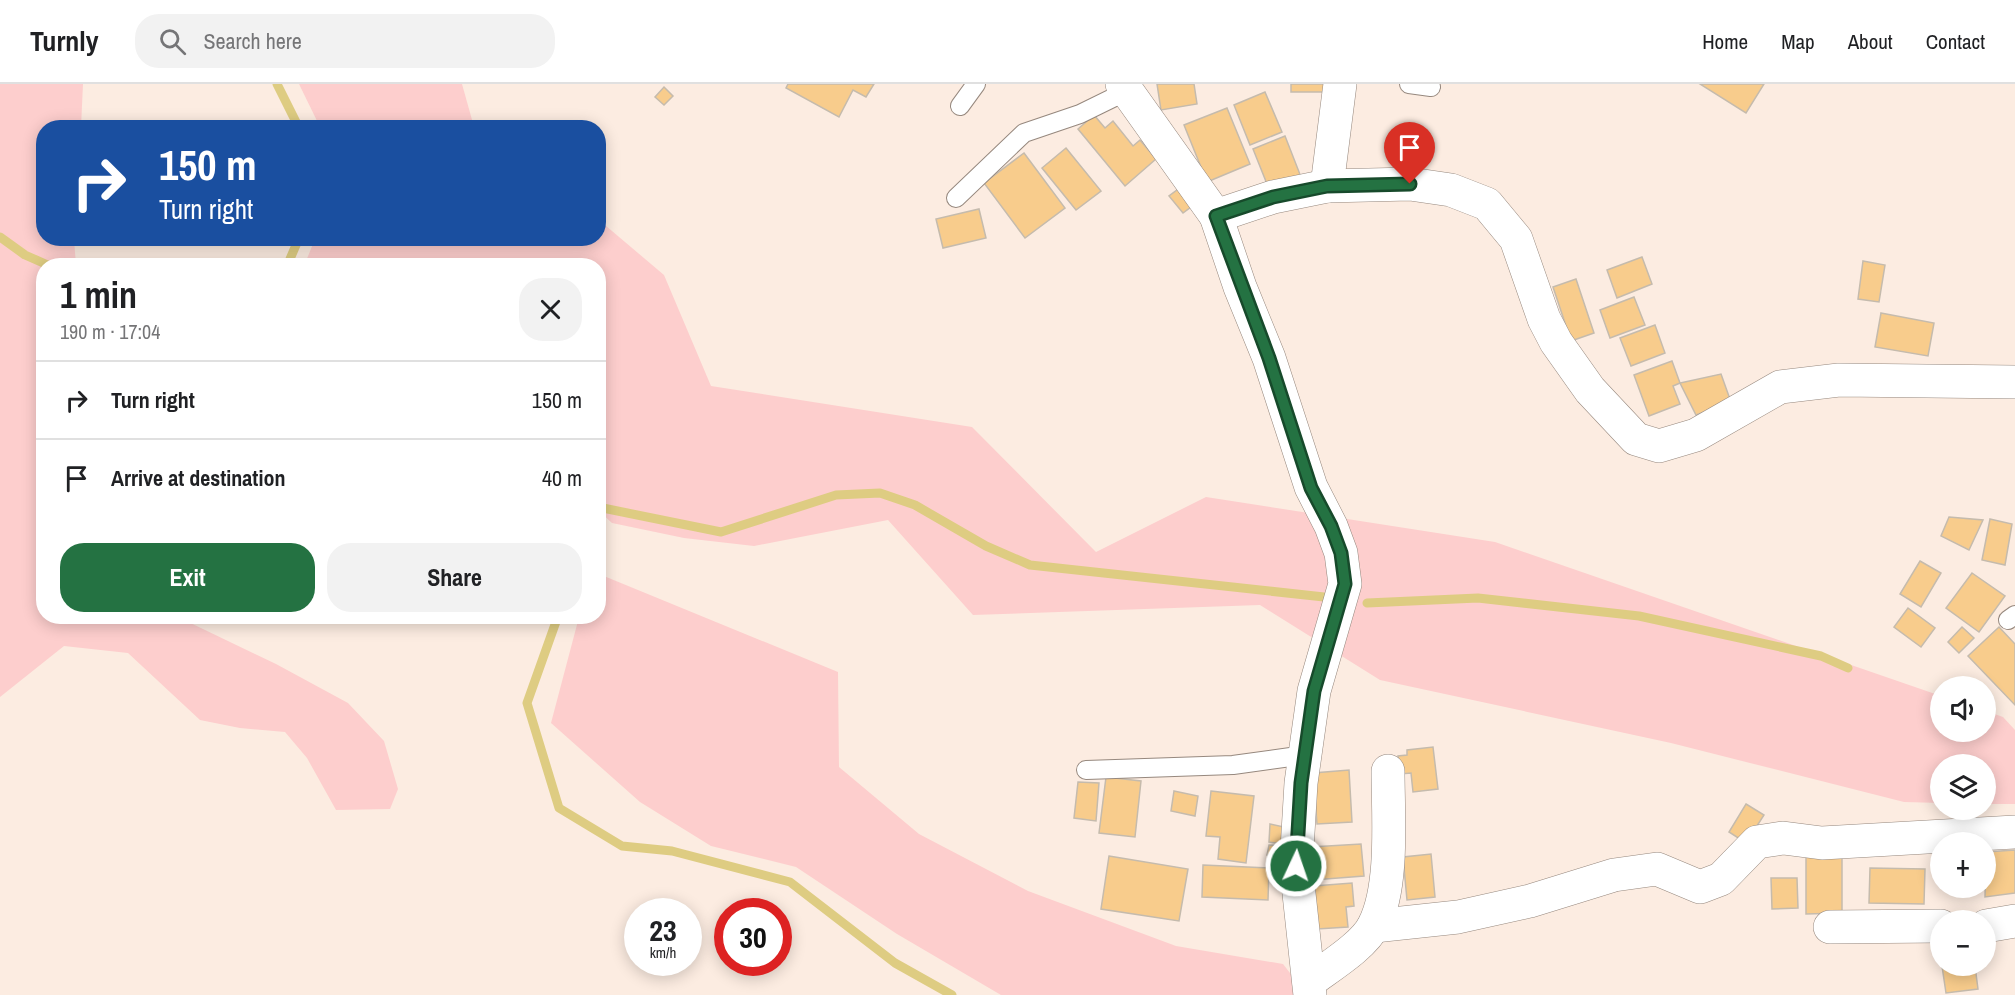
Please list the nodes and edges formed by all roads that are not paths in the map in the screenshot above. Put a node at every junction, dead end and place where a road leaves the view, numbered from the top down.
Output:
1 (976, 84) edge
2 (1340, 84) edge
3 (1409, 84) edge
4 (1124, 87) edge
5 (1431, 87) dead end
6 (960, 106) dead end
7 (1327, 186) junction
8 (956, 198) dead end
9 (1216, 216) junction
10 (2015, 382) edge
11 (1305, 755) junction
12 (1086, 770) dead end
13 (1388, 771) dead end
14 (2015, 832) edge
15 (2015, 921) edge
16 (1996, 924) edge
17 (1374, 926) junction
18 (1930, 926) edge
19 (1830, 927) dead end
20 (1309, 988) edge

1 - 6 lane
2 - 7 street
3 - 5 lane
4 - 8 lane
4 - 9 street
7 - 9 street
7 - 10 street
9 - 11 street
11 - 12 lane
11 - 20 street
13 - 17 street
14 - 17 street
15 - 16 street
17 - 20 street
18 - 19 street

